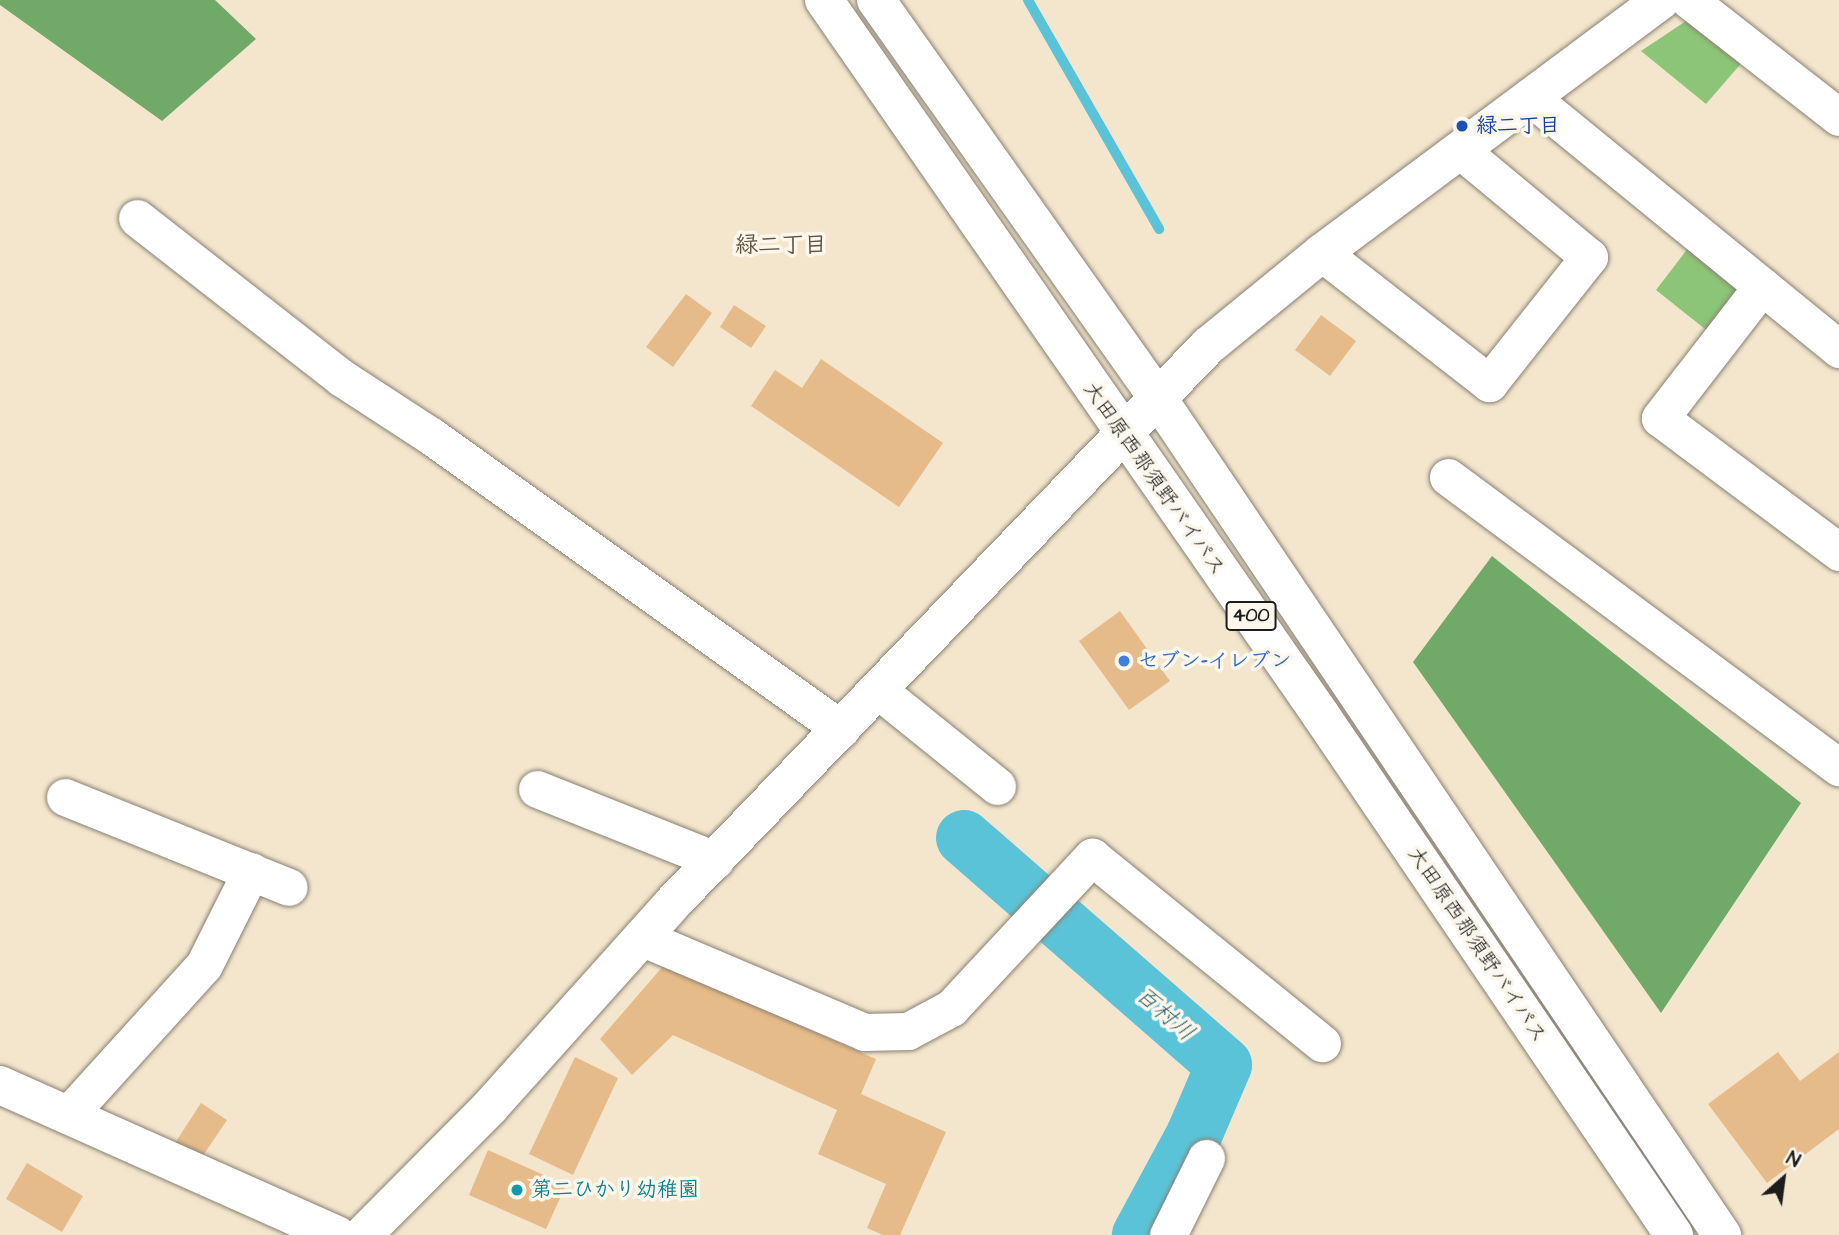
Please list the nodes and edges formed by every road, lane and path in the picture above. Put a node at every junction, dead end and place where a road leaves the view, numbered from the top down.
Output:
1 (824, 0) edge
2 (876, 0) edge
3 (1661, 0) edge
4 (1689, 0) edge
5 (1530, 97) junction
6 (1839, 117) edge
7 (1460, 150) junction
8 (136, 218) dead end
9 (1322, 253) junction
10 (1762, 286) junction
11 (1839, 349) edge
12 (1157, 397) junction
13 (1123, 435) junction
14 (1448, 477) dead end
15 (1839, 552) edge
16 (878, 690) junction
17 (841, 729) junction
18 (1839, 767) edge
19 (997, 786) dead end
20 (537, 789) dead end
21 (65, 797) dead end
22 (715, 860) junction
23 (251, 872) junction
24 (289, 887) dead end
25 (643, 938) junction
26 (1322, 1043) dead end
27 (0, 1084) edge
28 (68, 1115) junction
29 (1206, 1158) dead end
30 (337, 1235) edge
31 (363, 1235) edge
32 (1168, 1235) edge
33 (1674, 1235) edge
34 (1722, 1235) edge

1 - 13 main road, 大田原西那須野バイパス / 400
2 - 12 main road, 大田原西那須野バイパス / 400
3 - 5 main road
4 - 6 street
5 - 7 main road
5 - 10 street
7 - 9 main road
7 - 9 street
8 - 17 street
9 - 12 main road
10 - 11 street
10 - 15 street
12 - 13 main road
12 - 34 main road, 大田原西那須野バイパス / 400
13 - 16 main road
13 - 33 main road, 大田原西那須野バイパス / 400
14 - 18 street
16 - 17 main road
16 - 19 street
17 - 22 main road
20 - 22 street
21 - 23 street
22 - 25 main road
23 - 24 street
23 - 28 street
25 - 26 street
25 - 31 main road
27 - 28 main road
28 - 30 main road
29 - 32 street

